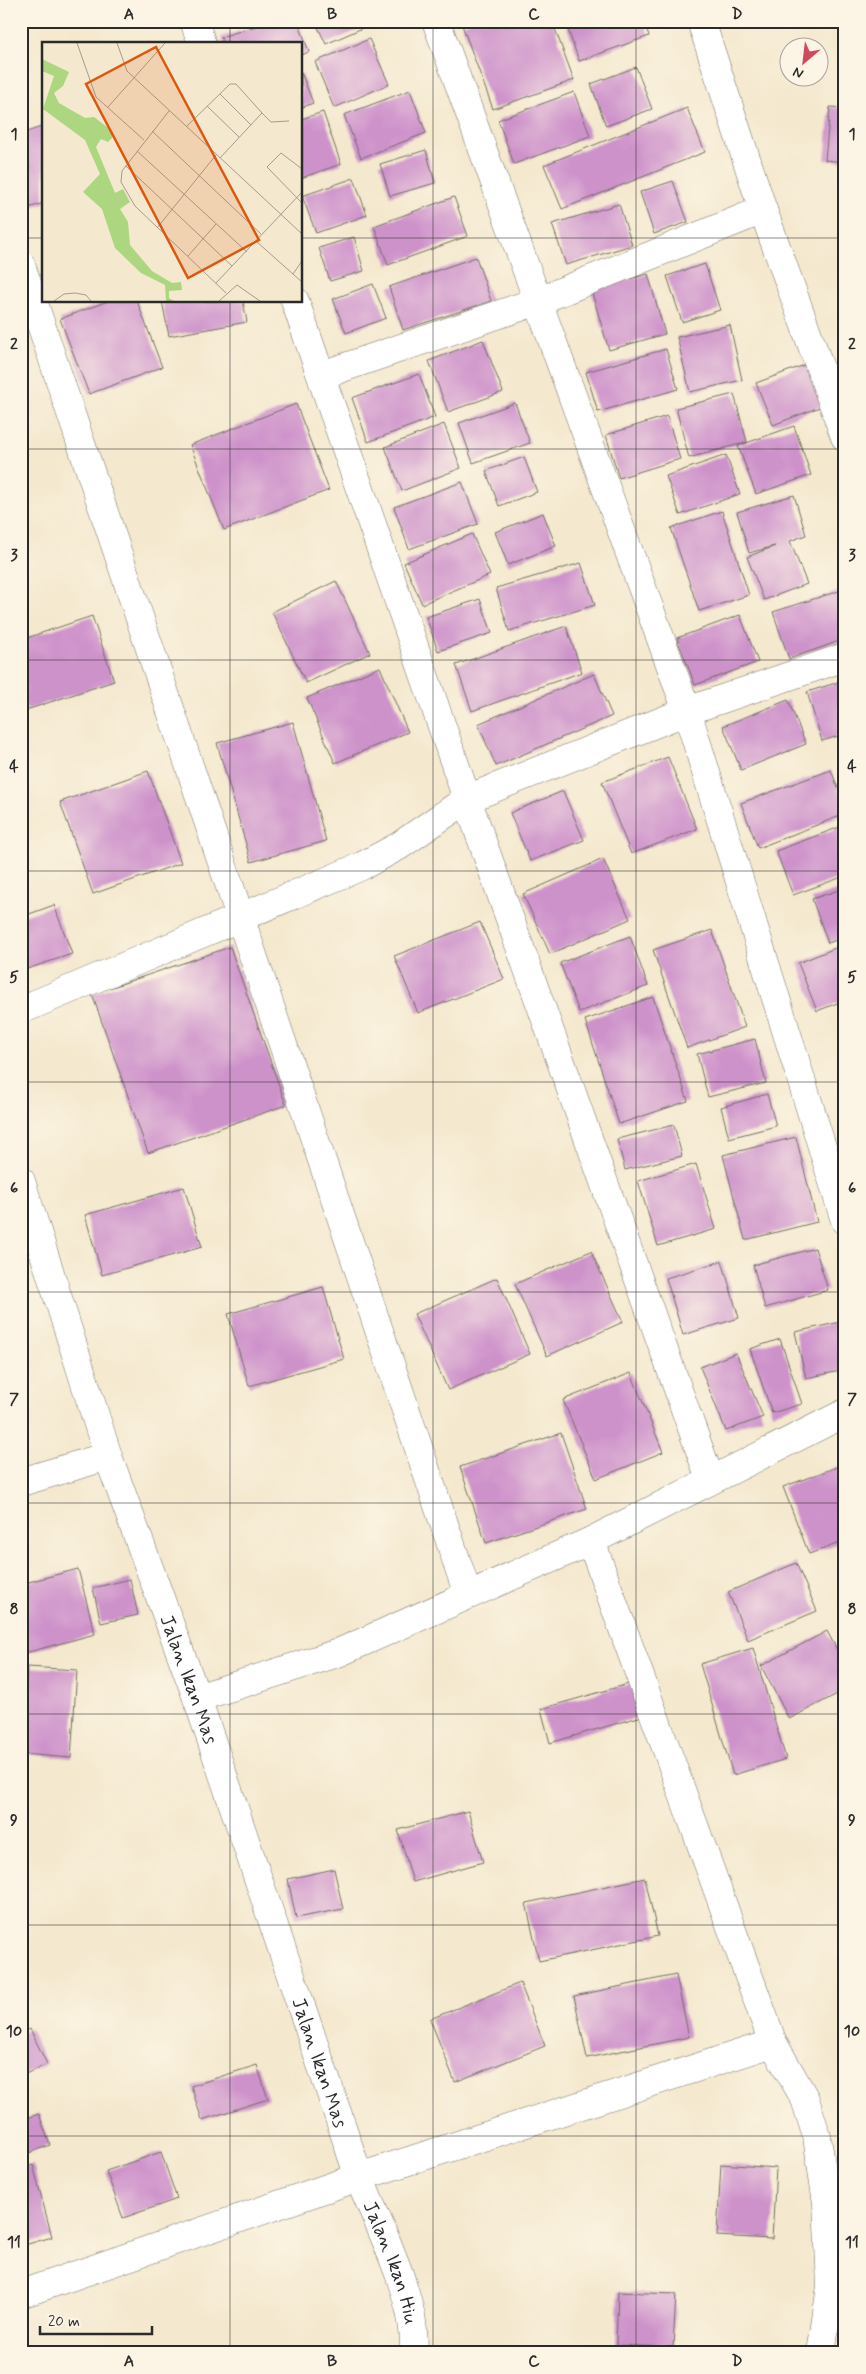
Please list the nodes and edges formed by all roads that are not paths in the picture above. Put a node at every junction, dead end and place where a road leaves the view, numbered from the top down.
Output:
1 (194, 21) edge
2 (436, 21) edge
3 (701, 21) edge
4 (201, 42) edge
5 (762, 210) junction
6 (21, 265) edge
7 (538, 301) junction
8 (295, 302) edge
9 (322, 375) junction
10 (845, 437) edge
11 (845, 657) edge
12 (687, 711) junction
13 (467, 799) junction
14 (241, 916) junction
15 (21, 1010) edge
16 (21, 1181) edge
17 (845, 1221) edge
18 (845, 1413) edge
19 (108, 1456) junction
20 (710, 1479) junction
21 (21, 1482) edge
22 (591, 1541) junction
23 (468, 1595) junction
24 (198, 1698) junction
25 (773, 2044) junction
26 (359, 2176) junction
27 (21, 2294) edge
28 (413, 2353) edge
29 (821, 2353) edge

1 - 4 street
2 - 7 street
3 - 5 street
5 - 7 street
5 - 10 street
6 - 14 street
7 - 9 street
7 - 12 street
8 - 9 street
9 - 13 street
11 - 12 street
12 - 13 street
12 - 17 street
13 - 14 street
13 - 20 street
14 - 15 street
14 - 23 street
16 - 19 street, Jalan Ikan Mas
18 - 20 street
19 - 21 street
19 - 24 street, Jalan Ikan Mas
20 - 22 street
22 - 23 street
22 - 25 street
23 - 24 street
24 - 26 street, Jalan Ikan Mas
25 - 26 street
25 - 29 street
26 - 27 street
26 - 28 street, Jalan Ikan Hiu

